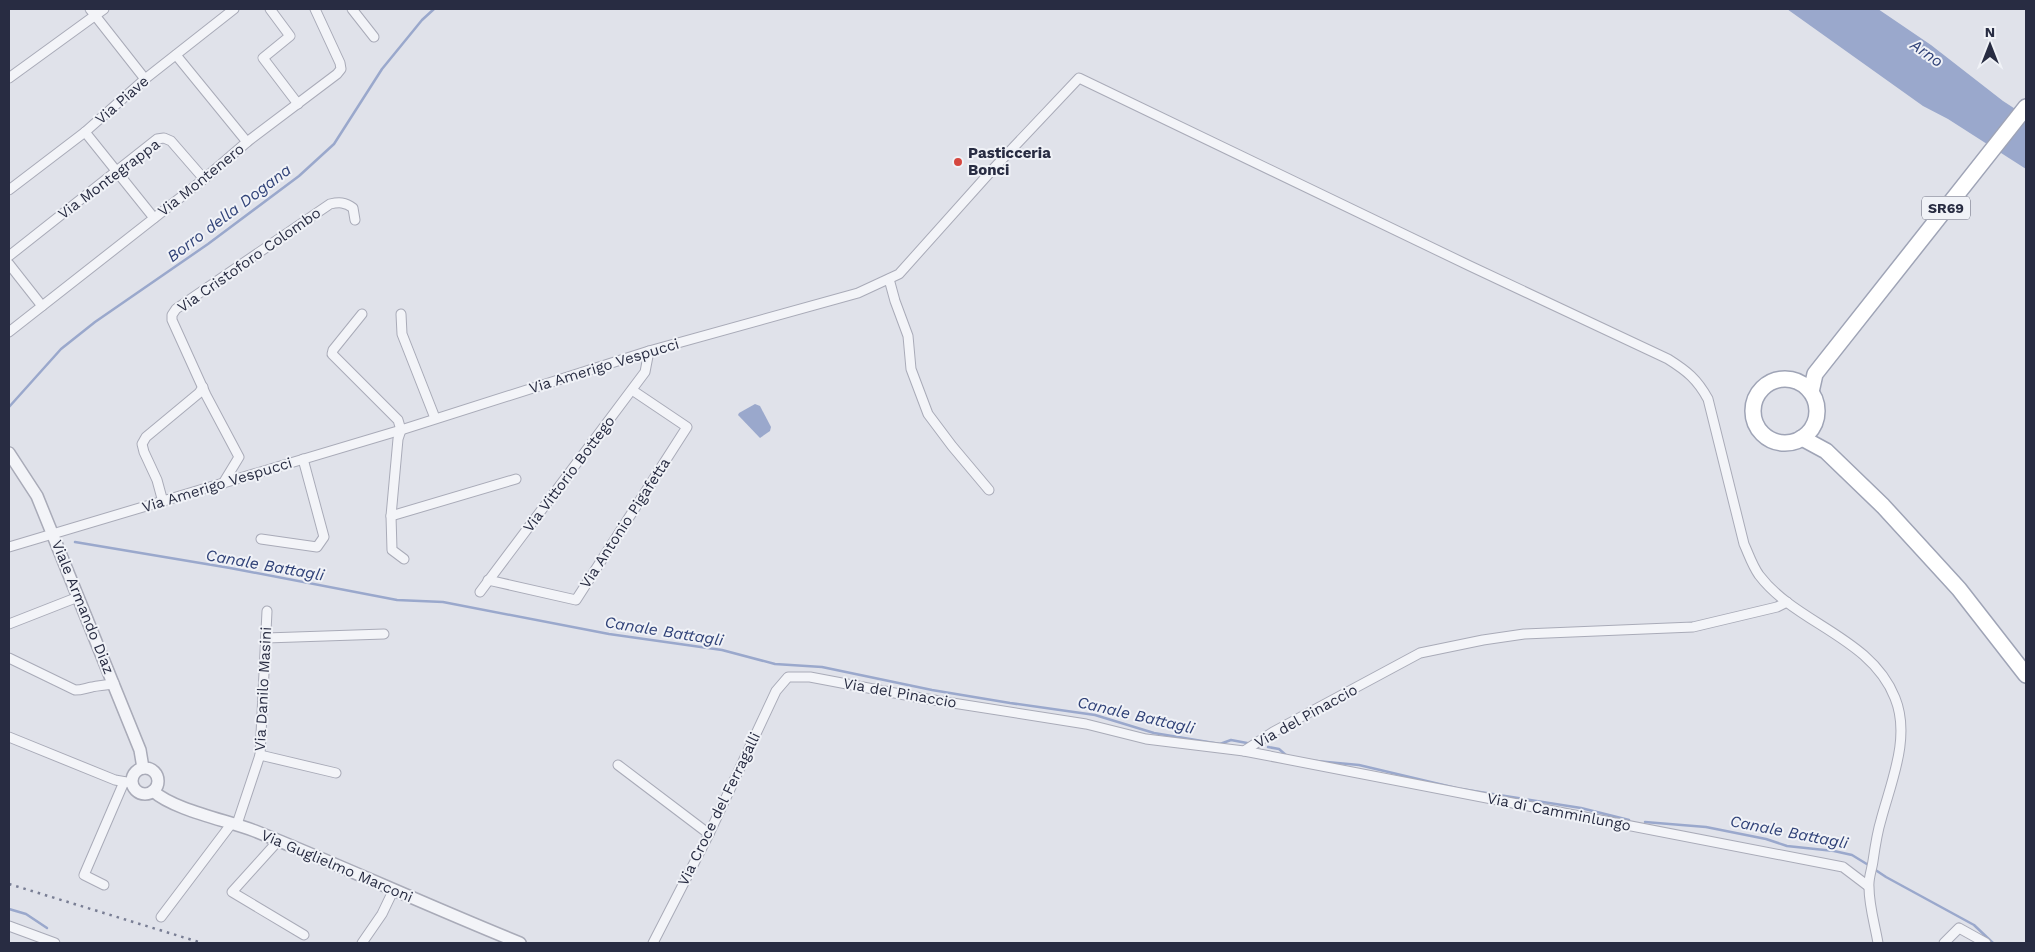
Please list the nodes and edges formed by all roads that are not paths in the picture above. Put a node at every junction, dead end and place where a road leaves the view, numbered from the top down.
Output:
1 (104, 9) edge
2 (234, 9) edge
3 (270, 9) edge
4 (315, 9) edge
5 (352, 9) edge
6 (92, 12) edge
7 (374, 37) dead end
8 (176, 54) junction
9 (9, 78) edge
10 (145, 79) junction
11 (298, 104) junction
12 (2026, 107) edge
13 (85, 132) junction
14 (247, 142) junction
15 (116, 171) junction
16 (204, 179) junction
17 (9, 190) edge
18 (154, 218) junction
19 (354, 220) dead end
20 (9, 256) edge
21 (9, 264) edge
22 (889, 279) junction
23 (42, 306) junction
24 (362, 314) dead end
25 (401, 314) dead end
26 (9, 332) edge
27 (649, 352) junction
28 (1816, 374) junction
29 (1797, 381) junction
30 (203, 387) junction
31 (632, 390) junction
32 (1811, 392) junction
33 (435, 418) junction
34 (401, 430) junction
35 (1807, 433) junction
36 (9, 453) edge
37 (303, 459) junction
38 (516, 479) dead end
39 (222, 485) junction
40 (989, 490) dead end
41 (163, 502) junction
42 (391, 516) junction
43 (52, 534) junction
44 (260, 539) dead end
45 (9, 548) edge
46 (404, 560) dead end
47 (488, 580) junction
48 (480, 592) dead end
49 (78, 597) junction
50 (1787, 602) junction
51 (267, 611) dead end
52 (9, 624) edge
53 (384, 634) dead end
54 (266, 638) junction
55 (9, 658) edge
56 (2026, 676) edge
57 (788, 677) joint
58 (112, 680) junction
59 (9, 737) edge
60 (1244, 751) junction
61 (260, 755) junction
62 (618, 764) dead end
63 (143, 768) junction
64 (336, 773) dead end
65 (128, 782) junction
66 (153, 791) junction
67 (234, 824) junction
68 (709, 834) junction
69 (278, 841) junction
70 (104, 885) dead end
71 (1868, 886) junction
72 (394, 891) junction
73 (161, 916) dead end
74 (9, 926) edge
75 (304, 934) dead end
76 (55, 943) edge
77 (362, 943) edge
78 (520, 943) edge
79 (653, 943) edge
80 (1878, 943) edge
81 (1944, 943) edge
82 (1986, 943) edge

1 - 6 street
2 - 8 street, Via Piave
3 - 11 street
4 - 11 street, Via Montenero
5 - 7 street
6 - 9 street
6 - 10 street
8 - 10 street, Via Piave
8 - 14 street
10 - 13 street, Via Piave
11 - 14 street, Via Montenero
12 - 28 main road, SR69
13 - 15 street
13 - 17 street, Via Piave
14 - 16 street, Via Montenero
15 - 16 street, Via Montegrappa
15 - 18 street
15 - 20 street, Via Montegrappa
16 - 18 street, Via Montenero
18 - 23 street, Via Montenero
19 - 30 street, Via Cristoforo Colombo
21 - 23 street
22 - 27 street, Via Amerigo Vespucci
22 - 40 street
22 - 50 street, Via Amerigo Vespucci
23 - 26 street, Via Montenero
24 - 34 street
25 - 33 street
27 - 31 street, Via Vittorio Bottego
27 - 33 street, Via Amerigo Vespucci
28 - 29 main road
28 - 32 main road
29 - 32 main road
29 - 35 main road
30 - 39 street, Via Cristoforo Colombo
30 - 41 street
31 - 47 street, Via Vittorio Bottego
31 - 47 street, Via Antonio Pigafetta
32 - 35 main road
33 - 34 street, Via Amerigo Vespucci
34 - 37 street, Via Amerigo Vespucci
34 - 42 street
35 - 56 main road
36 - 43 street, Viale Armando Diaz
37 - 39 street, Via Amerigo Vespucci
37 - 44 street
38 - 42 street
39 - 41 street, Via Amerigo Vespucci
41 - 43 street, Via Amerigo Vespucci
42 - 46 street
43 - 45 street, Via Amerigo Vespucci
43 - 49 street, Viale Armando Diaz
47 - 48 street, Via Vittorio Bottego
49 - 52 street
49 - 58 street, Viale Armando Diaz
50 - 60 street, Via del Pinaccio
50 - 71 street
51 - 54 street, Via Danilo Masini
53 - 54 street
54 - 61 street, Via Danilo Masini
55 - 58 street
57 - 60 street, Via del Pinaccio
57 - 68 street, Via Croce del Ferragalli
58 - 63 street, Viale Armando Diaz
59 - 65 street
60 - 71 street, Via di Camminlungo
61 - 64 street
61 - 67 street, Via Danilo Masini
62 - 68 street
63 - 65 street
63 - 66 street
65 - 66 street
65 - 70 street
66 - 67 street, Via Guglielmo Marconi
67 - 69 street, Via Guglielmo Marconi
67 - 73 street, Via Danilo Masini
68 - 79 street, Via Croce del Ferragalli
69 - 72 street, Via Guglielmo Marconi
69 - 75 street
71 - 80 street
72 - 77 street
72 - 78 street, Via Guglielmo Marconi
74 - 76 street
81 - 82 street

